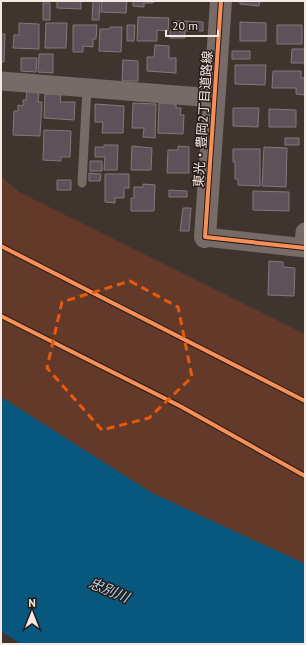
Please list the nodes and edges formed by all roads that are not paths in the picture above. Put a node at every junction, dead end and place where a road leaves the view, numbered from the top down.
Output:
1 (221, 1) edge
2 (1, 81) edge
3 (87, 88) junction
4 (214, 98) junction
5 (82, 183) dead end
6 (205, 237) joint
7 (305, 243) edge

1 - 4 street, 東光・豊岡2丁目道路線
2 - 3 street
3 - 4 street
3 - 5 lane
4 - 6 street, 東光・豊岡2丁目道路線
6 - 7 street

